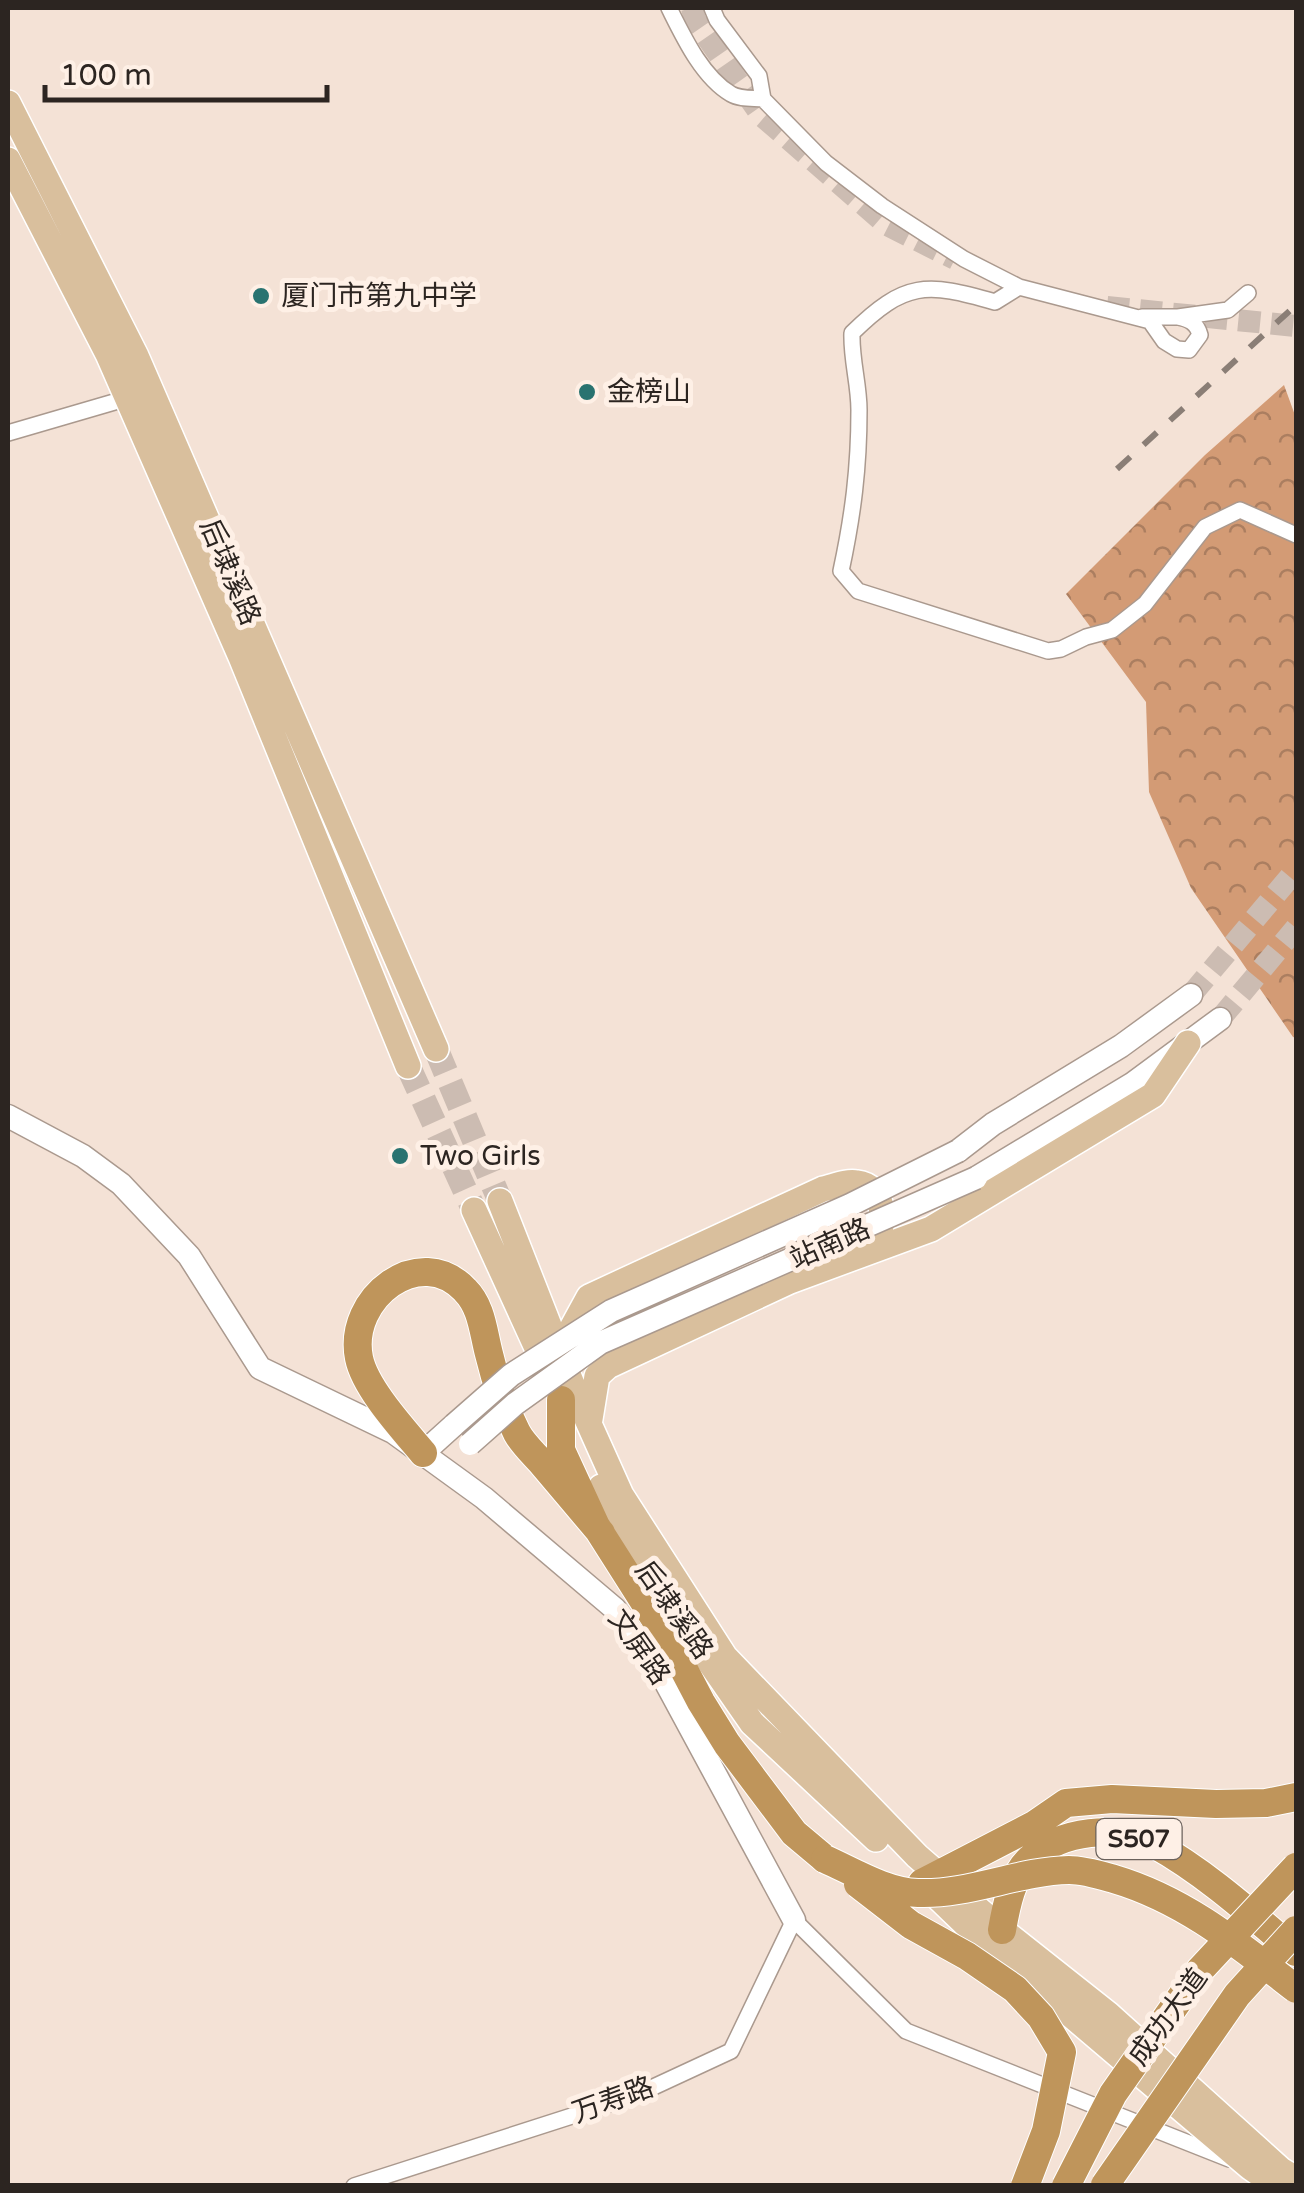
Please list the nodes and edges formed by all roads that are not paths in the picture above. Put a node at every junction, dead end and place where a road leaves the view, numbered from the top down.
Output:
1 (669, 8) edge
2 (712, 8) edge
3 (763, 99) junction
4 (8, 103) edge
5 (8, 160) edge
6 (1019, 286) junction
7 (1248, 292) dead end
8 (1178, 317) junction
9 (1138, 318) junction
10 (128, 398) junction
11 (8, 433) edge
12 (1296, 534) edge
13 (1192, 995) tunnel mouth
14 (1220, 1019) tunnel mouth
15 (1188, 1042) junction
16 (436, 1049) tunnel mouth
17 (408, 1066) tunnel mouth
18 (8, 1116) edge
19 (500, 1201) tunnel mouth
20 (474, 1210) tunnel mouth
21 (840, 1262) junction
22 (566, 1338) junction
23 (561, 1400) junction
24 (590, 1424) junction
25 (433, 1461) junction
26 (601, 1533) junction
27 (1296, 1797) edge
28 (1034, 1825) junction
29 (825, 1859) junction
30 (1296, 1867) edge
31 (930, 1878) junction
32 (794, 1920) junction
33 (1296, 1932) edge
34 (990, 1933) junction
35 (1296, 1952) edge
36 (1296, 1989) edge
37 (1250, 2167) junction
38 (1296, 2179) edge
39 (1105, 2185) edge
40 (354, 2186) edge
41 (1025, 2186) edge
42 (1066, 2186) edge
43 (1277, 2186) edge

1 - 3 street
2 - 3 street
3 - 6 street
4 - 16 main road, 后埭溪路
5 - 10 main road, 后埭溪路
6 - 9 street
6 - 12 street
7 - 8 street
8 - 9 street
8 - 9 street
10 - 11 street
10 - 17 main road, 后埭溪路
13 - 22 main road, 站南路, bridge
14 - 15 main road, 站南路
15 - 21 main road
15 - 25 main road, 站南路, bridge
18 - 25 main road, 文屏路
19 - 24 main road
20 - 23 main road, 后埭溪路
21 - 22 main road
21 - 24 main road
22 - 25 main road, 站南路, bridge
23 - 26 highway
23 - 31 main road, 后埭溪路
24 - 31 main road
25 - 26 highway
25 - 32 main road, 文屏路
26 - 29 highway
27 - 28 highway, S507
28 - 31 highway
28 - 33 highway
29 - 36 highway, bridge
29 - 41 highway, bridge
30 - 42 highway, 成功大道, bridge
31 - 34 main road
32 - 37 street, 文屏路
32 - 40 street, 万寿路
33 - 39 highway, 成功大道, bridge
34 - 35 highway, S507
34 - 37 main road
34 - 38 main road
37 - 43 main road

